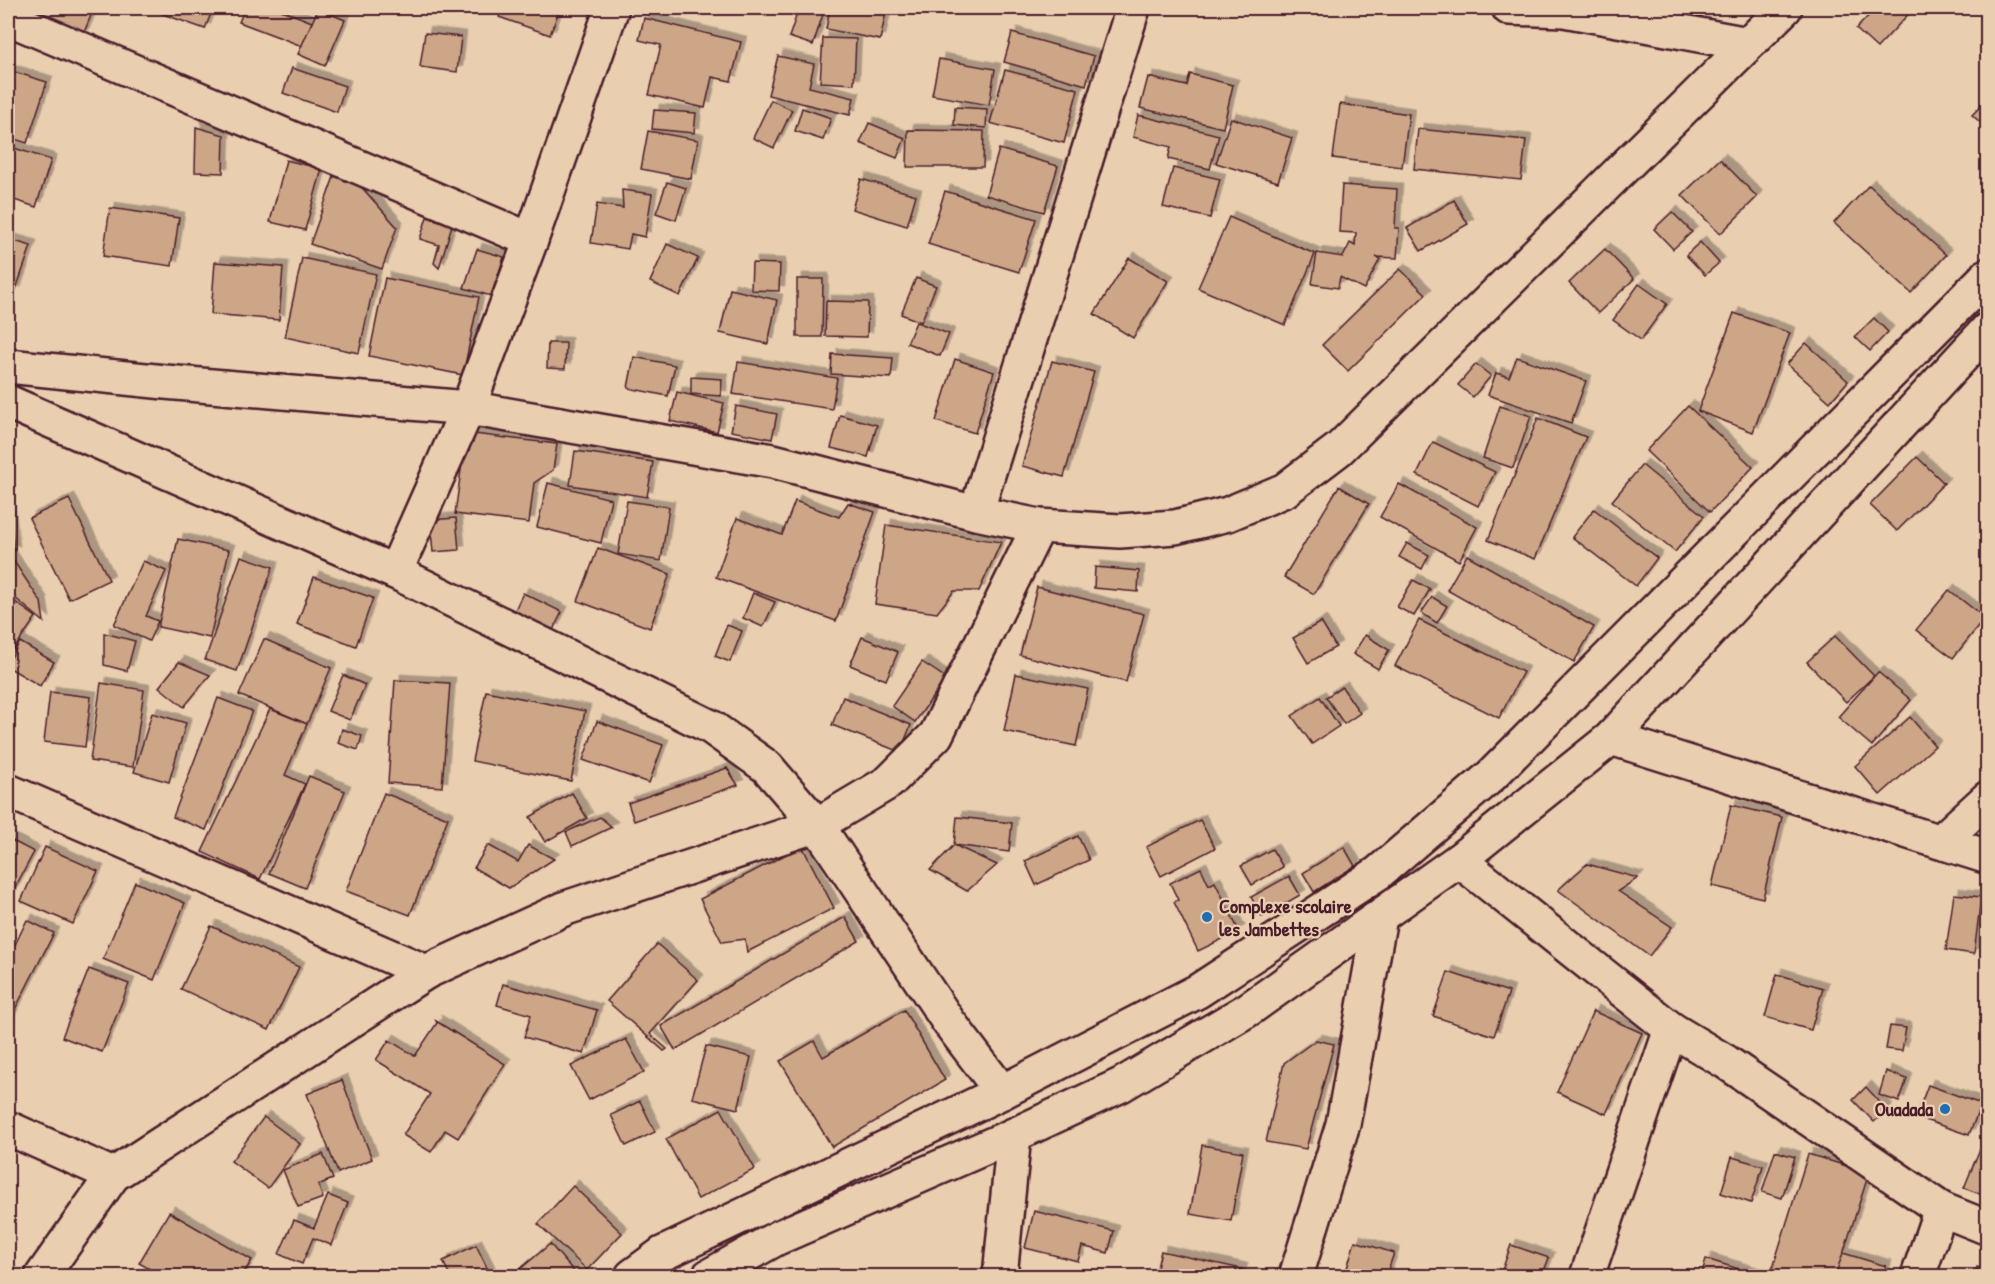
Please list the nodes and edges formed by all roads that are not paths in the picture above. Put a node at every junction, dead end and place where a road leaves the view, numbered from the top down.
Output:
1 (612, 8) edge
2 (1133, 8) edge
3 (1509, 8) edge
4 (1563, 8) edge
5 (1785, 8) edge
6 (8, 18) edge
7 (1748, 44) junction
8 (531, 240) junction
9 (1988, 275) edge
10 (1988, 329) edge
11 (8, 366) edge
12 (8, 402) edge
13 (468, 408) junction
14 (976, 513) junction
15 (1039, 526) junction
16 (395, 572) junction
17 (1611, 738) junction
18 (8, 791) edge
19 (1988, 798) edge
20 (817, 825) junction
21 (1940, 842) junction
22 (1988, 857) edge
23 (1459, 860) junction
24 (1380, 917) junction
25 (426, 972) junction
26 (1671, 1029) junction
27 (1002, 1092) junction
28 (8, 1128) edge
29 (1014, 1135) junction
30 (113, 1175) junction
31 (1941, 1209) junction
32 (1988, 1228) edge
33 (42, 1276) edge
34 (632, 1276) edge
35 (709, 1276) edge
36 (1000, 1276) edge
37 (1296, 1276) edge
38 (1587, 1276) edge
39 (1918, 1276) edge

1 - 8 street
2 - 14 street
3 - 4 street
4 - 7 street
5 - 7 street
6 - 8 street
7 - 15 street
8 - 13 street
9 - 27 street
10 - 17 street
11 - 13 street
12 - 16 street
13 - 14 street
13 - 16 street
14 - 15 street
15 - 20 street
16 - 20 street
17 - 21 street
17 - 23 street
18 - 25 street
19 - 21 street
20 - 25 street
20 - 27 street
21 - 22 street
23 - 24 street
23 - 26 street
24 - 29 street
24 - 37 street
25 - 30 street
26 - 31 street
26 - 38 street
27 - 34 street
28 - 30 street
29 - 35 street
29 - 36 street
30 - 33 street
31 - 32 street
31 - 39 street

